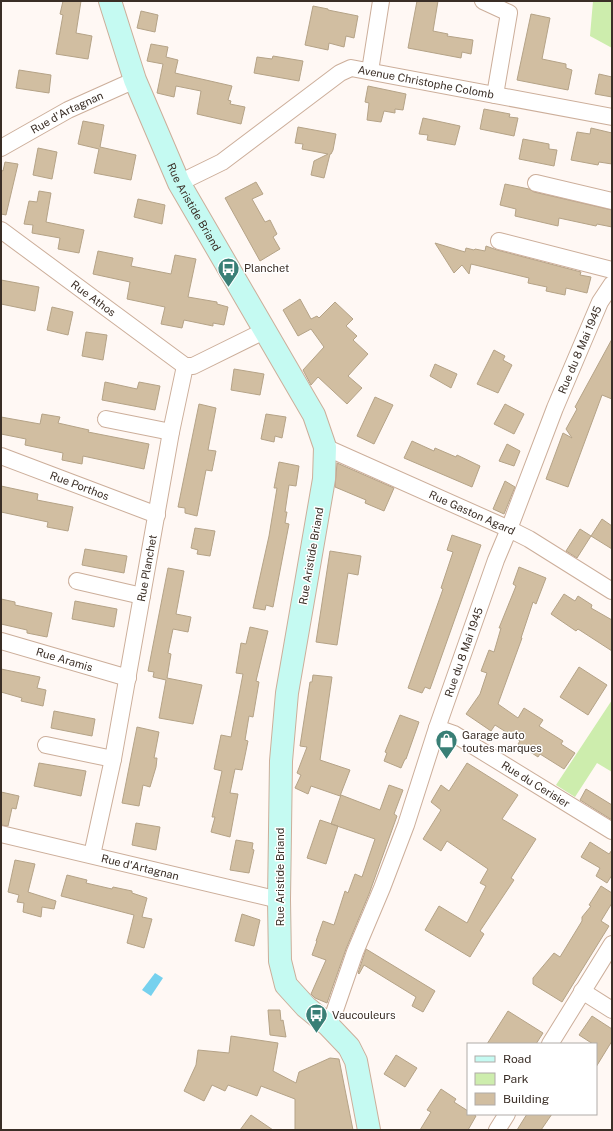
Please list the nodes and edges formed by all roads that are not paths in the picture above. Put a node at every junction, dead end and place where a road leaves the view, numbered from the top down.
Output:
1 (110, 1) edge
2 (381, 1) edge
3 (483, 1) edge
4 (370, 70) junction
5 (135, 80) junction
6 (495, 95) junction
7 (612, 117) edge
8 (1, 148) edge
9 (179, 183) junction
10 (536, 183) dead end
11 (612, 201) edge
12 (1, 230) edge
13 (498, 240) dead end
14 (612, 270) edge
15 (612, 284) edge
16 (264, 331) junction
17 (185, 366) junction
18 (106, 419) dead end
19 (172, 432) junction
20 (325, 447) junction
21 (1, 456) edge
22 (157, 515) junction
23 (509, 529) junction
24 (77, 581) dead end
25 (612, 591) edge
26 (142, 596) junction
27 (1, 642) edge
28 (128, 678) junction
29 (437, 728) junction
30 (46, 746) dead end
31 (113, 759) junction
32 (612, 831) edge
33 (1, 834) edge
34 (92, 855) junction
35 (279, 900) junction
36 (612, 944) edge
37 (582, 992) junction
38 (612, 1010) edge
39 (328, 1026) junction
40 (551, 1043) edge
41 (506, 1115) edge
42 (369, 1130) edge
43 (497, 1130) edge

1 - 5 street, Rue Aristide Briand
2 - 4 street
3 - 6 street
4 - 6 street, Avenue Christophe Colomb
4 - 9 street, Avenue Christophe Colomb
5 - 8 street, Rue d'Artagnan
5 - 9 street, Rue Aristide Briand
6 - 7 street, Avenue Christophe Colomb
9 - 16 street, Rue Aristide Briand
10 - 11 street
12 - 17 street, Rue Athos
13 - 14 street
15 - 23 street, Rue du 8 Mai 1945
16 - 17 street
16 - 20 street, Rue Aristide Briand
17 - 19 street, Rue Planchet
18 - 19 street
19 - 22 street, Rue Planchet
20 - 23 street, Rue Gaston Agard
20 - 35 street, Rue Aristide Briand
21 - 22 street, Rue Porthos
22 - 26 street, Rue Planchet
23 - 25 street, Rue Gaston Agard
23 - 29 street, Rue du 8 Mai 1945
24 - 26 street
26 - 28 street, Rue Planchet
27 - 28 street, Rue Aramis
28 - 31 street, Rue Planchet
29 - 32 street, Rue du Cerisier
29 - 39 street, Rue du 8 Mai 1945
30 - 31 street
31 - 34 street, Rue Planchet
33 - 34 street, Rue d'Artagnan
34 - 35 street, Rue d'Artagnan
35 - 39 street, Rue Aristide Briand
36 - 37 street
37 - 38 street
37 - 40 street
39 - 42 street, Rue Aristide Briand
41 - 43 street

